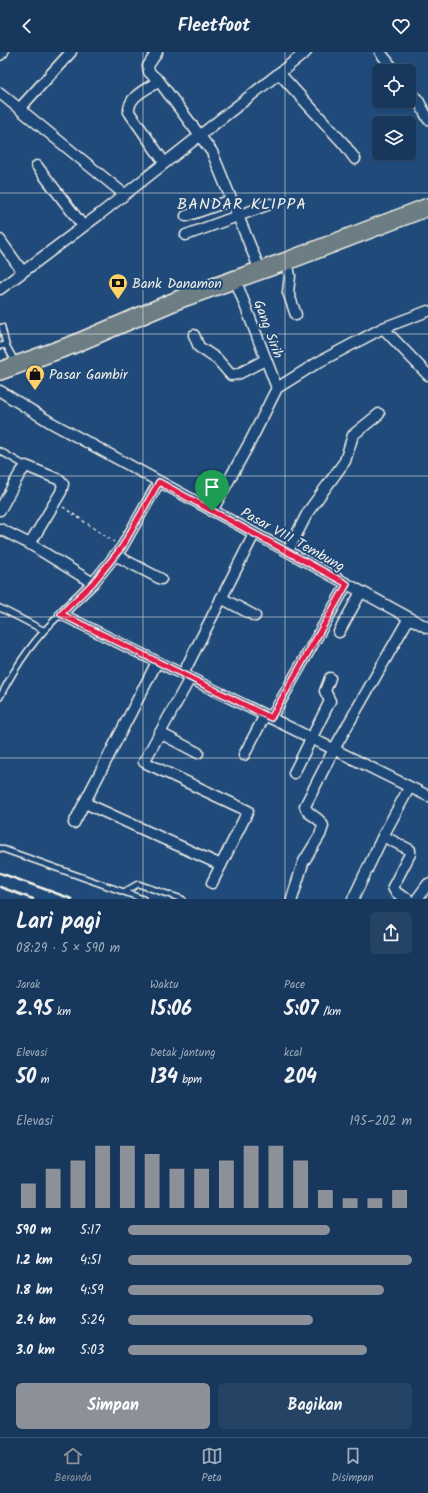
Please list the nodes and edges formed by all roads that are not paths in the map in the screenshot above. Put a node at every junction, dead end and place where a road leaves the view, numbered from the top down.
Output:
1 (3, 52) edge
2 (71, 52) edge
3 (306, 52) edge
4 (384, 53) edge
5 (152, 54) edge
6 (0, 55) edge
7 (391, 64) edge
8 (279, 73) junction
9 (159, 81) junction
10 (0, 93) edge
11 (416, 98) edge
12 (20, 108) junction
13 (428, 119) edge
14 (200, 134) junction
15 (355, 159) dead end
16 (164, 162) junction
17 (37, 166) dead end
18 (124, 194) junction
19 (232, 200) junction
20 (270, 204) dead end
21 (428, 206) edge
22 (186, 216) dead end
23 (238, 216) junction
24 (84, 226) junction
25 (186, 236) dead end
26 (0, 240) edge
27 (287, 261) junction
28 (260, 270) junction
29 (22, 271) junction
30 (235, 279) junction
31 (0, 289) edge
32 (428, 311) edge
33 (296, 315) dead end
34 (2, 326) dead end
35 (384, 328) junction
36 (194, 335) dead end
37 (6, 345) junction
38 (0, 346) edge
39 (265, 360) junction
40 (18, 366) junction
41 (0, 371) edge
42 (428, 375) edge
43 (277, 388) junction
44 (0, 391) edge
45 (380, 414) dead end
46 (0, 451) edge
47 (26, 466) junction
48 (159, 482) junction
49 (0, 510) edge
50 (212, 511) junction
51 (0, 529) edge
52 (254, 534) junction
53 (30, 544) junction
54 (118, 551) junction
55 (288, 551) junction
56 (161, 579) dead end
57 (93, 583) junction
58 (347, 584) junction
59 (360, 592) junction
60 (220, 598) junction
61 (0, 608) edge
62 (61, 614) junction
63 (255, 616) dead end
64 (409, 618) junction
65 (428, 628) edge
66 (43, 630) junction
67 (340, 632) dead end
68 (157, 662) junction
69 (186, 676) junction
70 (330, 678) dead end
71 (0, 696) edge
72 (268, 716) junction
73 (160, 733) junction
74 (312, 738) junction
75 (334, 749) junction
76 (198, 753) dead end
77 (244, 756) dead end
78 (294, 773) dead end
79 (410, 788) junction
80 (428, 796) edge
81 (86, 803) junction
82 (74, 823) dead end
83 (383, 836) junction
84 (0, 848) edge
85 (221, 865) junction
86 (212, 883) dead end
87 (428, 884) edge
88 (124, 892) junction
89 (165, 896) edge
90 (143, 899) edge
91 (182, 899) edge
92 (292, 899) edge
93 (353, 899) edge
94 (408, 899) edge
95 (417, 899) edge

1 - 6 street
2 - 12 street
3 - 8 street
4 - 7 street
5 - 9 street
8 - 14 street
8 - 15 street
9 - 14 street
9 - 16 street
10 - 12 street
11 - 13 street
12 - 18 street
14 - 16 street
14 - 19 street
16 - 18 street
17 - 24 street
18 - 24 street
19 - 22 street
19 - 23 street
20 - 23 street
21 - 27 highway
23 - 25 street
23 - 28 street
24 - 29 street
26 - 29 street
27 - 28 highway
27 - 33 street
28 - 30 highway
29 - 31 street
30 - 39 street, Gang Sirih
30 - 40 highway
32 - 35 street
34 - 37 lane
35 - 42 street
35 - 43 street
36 - 39 street
37 - 38 lane
37 - 40 lane
39 - 43 street, Gang Sirih
40 - 41 highway
43 - 50 street
44 - 48 street, Pasar VIII Tembung
45 - 55 street
46 - 47 lane
47 - 49 street
47 - 53 street
48 - 50 street, Pasar VIII Tembung
48 - 54 street
50 - 52 street, Pasar VIII Tembung
51 - 53 street
52 - 55 street, Pasar VIII Tembung
52 - 60 street
53 - 57 street
54 - 56 street
54 - 57 street
55 - 58 street, Pasar VIII Tembung
57 - 62 street
58 - 59 street, Pasar VIII Tembung
58 - 72 street
59 - 64 street, Pasar VIII Tembung
59 - 67 street
60 - 63 street
60 - 69 street
61 - 66 lane
62 - 66 lane
62 - 68 street
64 - 65 street, Pasar VIII Tembung
64 - 75 street
66 - 71 lane
68 - 69 street
68 - 81 street
69 - 72 street
69 - 73 street
70 - 74 street
72 - 74 street
72 - 77 street
73 - 76 street
73 - 85 street
74 - 75 street
74 - 78 street
75 - 79 street
75 - 92 street
79 - 80 street
79 - 83 street
81 - 82 street
81 - 85 street
83 - 93 street
83 - 94 street
84 - 88 lane
85 - 86 street
87 - 95 street
88 - 89 lane
88 - 90 lane
89 - 91 lane

